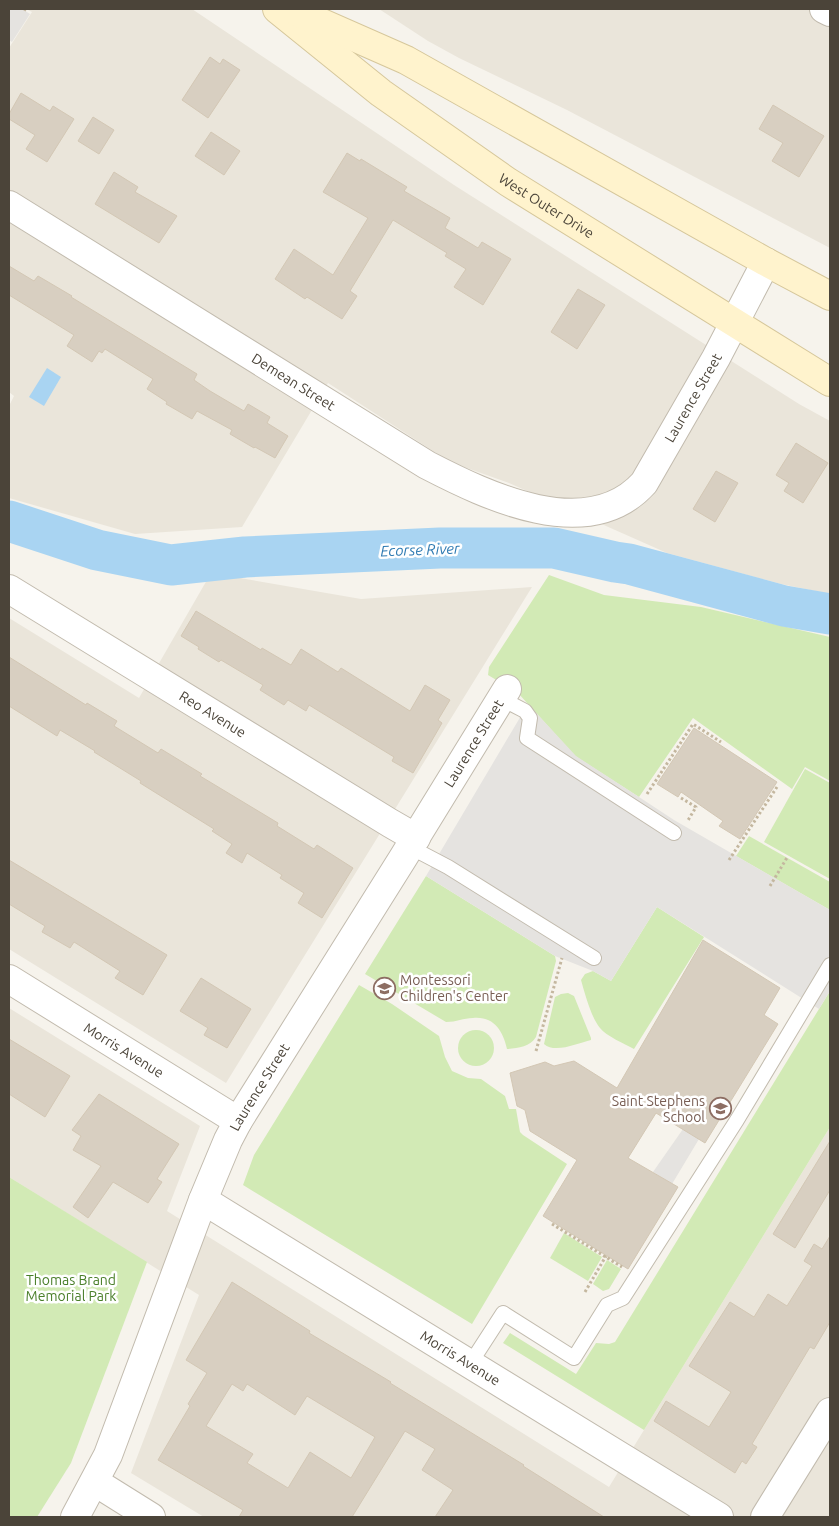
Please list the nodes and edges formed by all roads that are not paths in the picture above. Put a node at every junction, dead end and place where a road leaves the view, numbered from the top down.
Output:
1 (277, 9) edge
2 (289, 9) edge
3 (824, 9) edge
4 (830, 12) edge
5 (9, 205) edge
6 (766, 262) junction
7 (830, 296) edge
8 (734, 322) junction
9 (830, 382) edge
10 (596, 511) joint
11 (9, 589) edge
12 (504, 694) joint
13 (674, 833) dead end
14 (413, 842) junction
15 (594, 958) dead end
16 (830, 965) edge
17 (9, 979) edge
18 (238, 1121) junction
19 (203, 1200) junction
20 (470, 1364) junction
21 (830, 1412) edge
22 (94, 1482) junction
23 (74, 1517) edge
24 (151, 1517) edge
25 (719, 1517) edge
26 (765, 1517) edge

1 - 8 main road, West Outer Drive
2 - 6 main road
3 - 4 street
5 - 10 street, Demean Street
6 - 7 main road
6 - 8 street, Laurence Street
8 - 9 main road, West Outer Drive
8 - 10 street, Laurence Street
11 - 14 street, Reo Avenue
12 - 13 lane
12 - 14 street, Laurence Street
14 - 15 lane
14 - 18 street, Laurence Street
16 - 20 lane
17 - 18 street, Morris Avenue
18 - 19 street, Laurence Street
19 - 20 street, Morris Avenue
19 - 22 street, Laurence Street
20 - 25 street, Morris Avenue
21 - 26 street
22 - 23 street, Laurence Street
22 - 24 street

